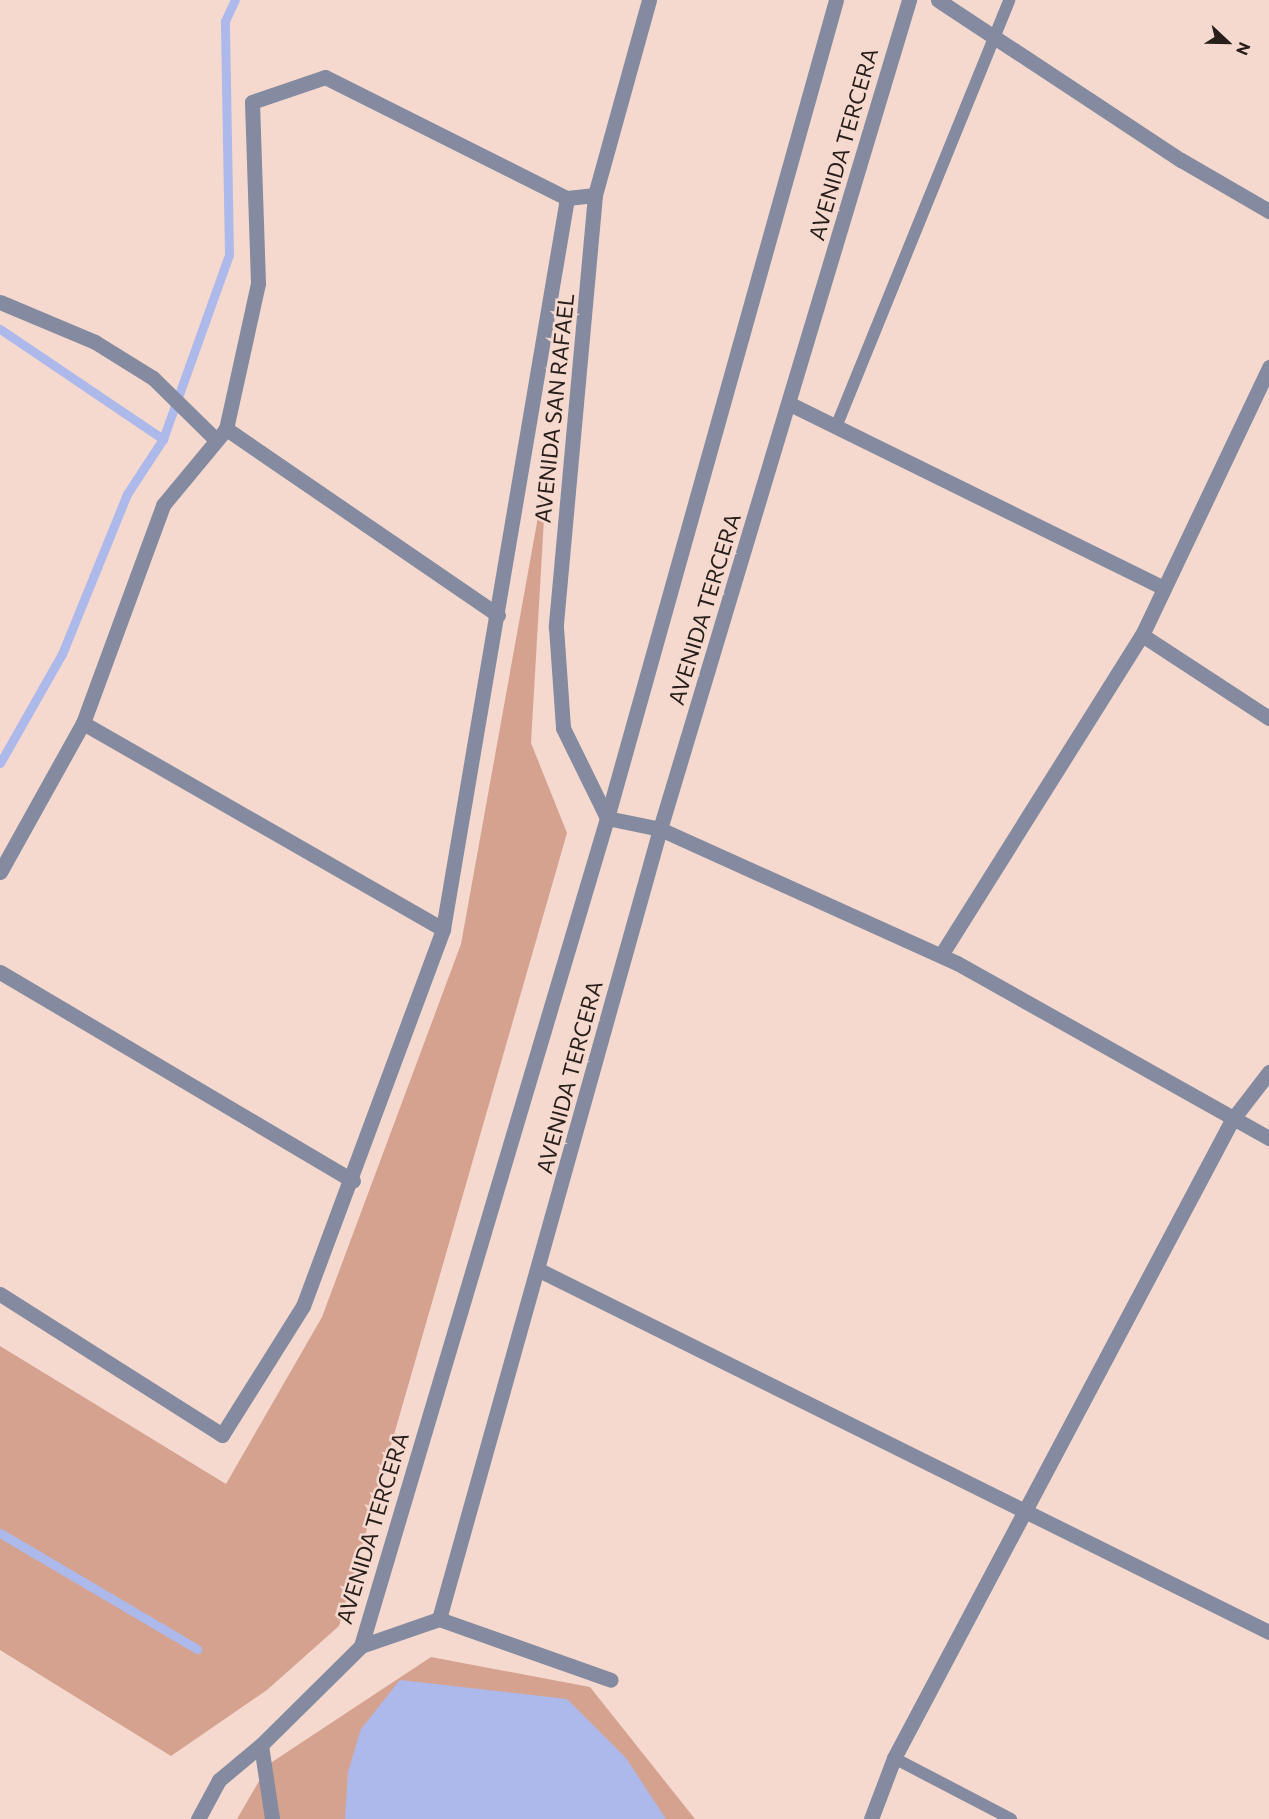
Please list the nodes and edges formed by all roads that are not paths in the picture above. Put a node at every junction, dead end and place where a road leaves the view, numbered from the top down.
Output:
1 (649, 0) edge
2 (836, 0) edge
3 (909, 0) edge
4 (938, 0) edge
5 (1009, 0) edge
6 (990, 35) junction
7 (596, 195) junction
8 (567, 198) junction
9 (1269, 211) edge
10 (0, 302) edge
11 (1269, 367) edge
12 (790, 404) junction
13 (836, 427) junction
14 (221, 434) junction
15 (1164, 588) junction
16 (498, 615) junction
17 (1142, 635) junction
18 (1269, 718) edge
19 (82, 723) junction
20 (607, 819) junction
21 (660, 830) junction
22 (0, 872) edge
23 (443, 929) junction
24 (941, 955) junction
25 (0, 972) edge
26 (1269, 1072) edge
27 (1232, 1120) junction
28 (1269, 1138) edge
29 (353, 1181) junction
30 (539, 1270) junction
31 (0, 1294) edge
32 (1026, 1512) junction
33 (439, 1619) junction
34 (1269, 1632) edge
35 (361, 1646) junction
36 (611, 1680) dead end
37 (261, 1746) junction
38 (894, 1758) junction
39 (198, 1819) edge
40 (272, 1819) edge
41 (871, 1819) edge
42 (1011, 1819) edge

1 - 7 street, AVENIDA SAN RAFAEL
2 - 20 street, AVENIDA TERCERA
3 - 12 street, AVENIDA TERCERA
4 - 6 street
5 - 6 lane
6 - 9 street
6 - 13 lane
7 - 8 street
7 - 20 street, AVENIDA SAN RAFAEL
8 - 14 street
8 - 16 street
10 - 14 street
11 - 15 street
12 - 13 street
12 - 21 street, AVENIDA TERCERA
13 - 15 street
14 - 16 street
14 - 19 street
15 - 17 street
16 - 23 street
17 - 18 street
17 - 24 street
19 - 22 street
19 - 23 street
20 - 21 street
20 - 35 street, AVENIDA TERCERA
21 - 24 street
21 - 30 street, AVENIDA TERCERA
23 - 29 street
24 - 27 street
25 - 29 street
26 - 27 street
27 - 28 street
27 - 32 street
29 - 31 street
30 - 32 street
30 - 33 street, AVENIDA TERCERA
32 - 34 street
32 - 38 street
33 - 35 street, AVENIDA TERCERA
33 - 36 street
35 - 37 street
37 - 39 street
37 - 40 street
38 - 41 street
38 - 42 lane

